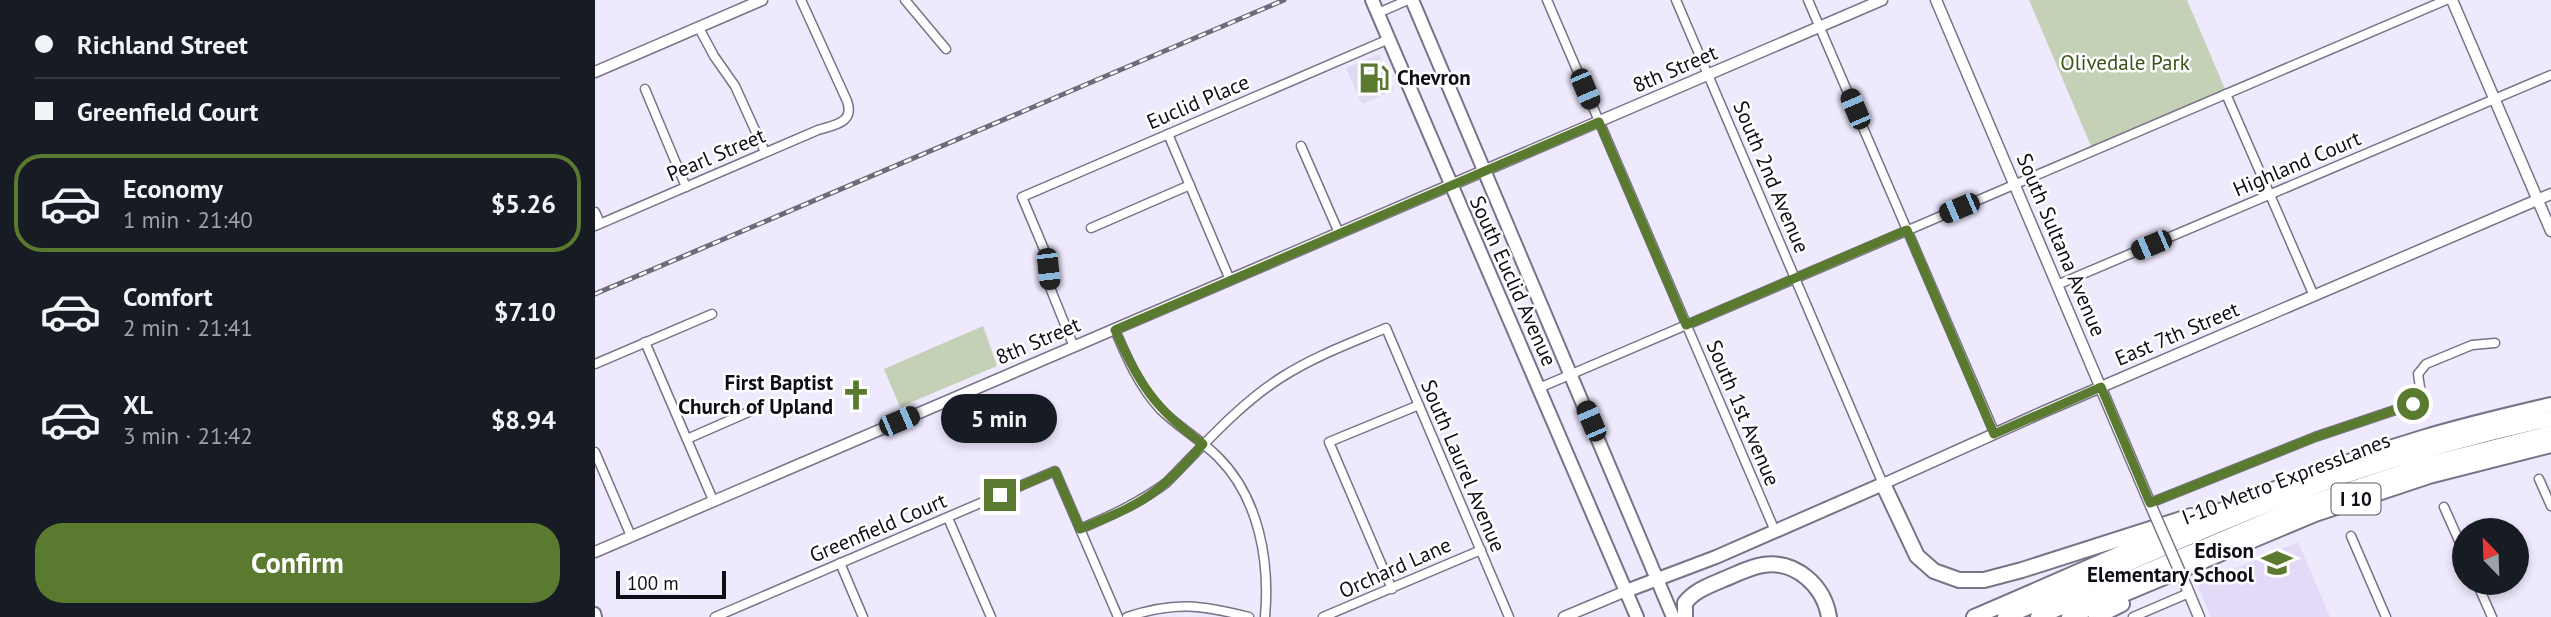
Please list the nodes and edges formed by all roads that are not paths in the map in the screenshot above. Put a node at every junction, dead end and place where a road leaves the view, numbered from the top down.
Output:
1 (762, 0) edge
2 (801, 0) edge
3 (905, 0) edge
4 (1372, 0) edge
5 (1410, 0) edge
6 (1547, 0) edge
7 (1676, 0) edge
8 (1808, 0) edge
9 (1882, 0) edge
10 (1936, 0) edge
11 (2446, 0) edge
12 (2452, 0) edge
13 (1378, 13) junction
14 (1819, 27) junction
15 (699, 28) junction
16 (1389, 39) junction
17 (946, 49) dead end
18 (595, 72) edge
19 (2551, 75) edge
20 (1708, 76) junction
21 (645, 89) dead end
22 (2226, 94) junction
23 (2494, 99) junction
24 (1599, 122) junction
25 (1168, 134) junction
26 (1301, 146) dead end
27 (765, 152) junction
28 (1486, 171) junction
29 (2014, 185) junction
30 (1190, 186) junction
31 (1451, 186) junction
32 (687, 187) junction
33 (2270, 194) junction
34 (2551, 194) edge
35 (2537, 200) junction
36 (595, 212) edge
37 (598, 225) edge
38 (1090, 228) dead end
39 (1907, 230) junction
40 (2551, 232) edge
41 (1339, 233) junction
42 (1795, 279) junction
43 (1230, 280) junction
44 (2057, 285) junction
45 (2313, 296) junction
46 (712, 314) dead end
47 (1686, 325) junction
48 (1115, 330) junction
49 (645, 342) junction
50 (2495, 343) dead end
51 (1075, 347) junction
52 (595, 364) edge
53 (1571, 375) junction
54 (2101, 387) junction
55 (1539, 388) junction
56 (1419, 405) junction
57 (2551, 405) edge
58 (751, 411) dead end
59 (2551, 419) edge
60 (2551, 433) edge
61 (1994, 434) junction
62 (687, 439) junction
63 (1203, 444) junction
64 (2551, 445) edge
65 (595, 452) edge
66 (2539, 479) dead end
67 (1883, 484) junction
68 (2259, 495) junction
69 (713, 500) junction
70 (2150, 505) junction
71 (2444, 506) dead end
72 (2551, 506) edge
73 (948, 518) junction
74 (2452, 524) edge
75 (1080, 529) junction
76 (1775, 531) junction
77 (631, 536) junction
78 (2351, 536) dead end
79 (1481, 550) junction
80 (595, 552) edge
81 (840, 563) junction
82 (2167, 575) junction
83 (1658, 579) junction
84 (1392, 589) junction
85 (2187, 590) junction
86 (1626, 591) junction
87 (2482, 595) edge
88 (716, 617) edge
89 (863, 617) edge
90 (991, 617) edge
91 (1118, 617) edge
92 (1127, 617) edge
93 (1249, 617) edge
94 (1265, 617) edge
95 (1323, 617) edge
96 (1509, 617) edge
97 (1564, 617) edge
98 (1637, 617) edge
99 (1673, 617) edge
100 (1685, 617) edge
101 (1829, 617) edge
102 (1974, 617) edge
103 (2005, 617) edge
104 (2038, 617) edge
105 (2069, 617) edge
106 (2096, 617) edge
107 (2133, 617) edge
108 (2199, 617) edge
109 (2386, 617) edge
110 (2492, 617) edge

1 - 15 street
2 - 27 street, Pearl Street
3 - 17 street
4 - 13 main road, South Euclid Avenue
5 - 13 street
5 - 28 main road, South Euclid Avenue
6 - 24 street, South 1st Avenue
7 - 20 street, South 2nd Avenue
8 - 14 street
9 - 14 street, 8th Street
10 - 29 street, South Sultana Avenue
11 - 22 street
12 - 23 street
13 - 16 main road, South Euclid Avenue
14 - 20 street, 8th Street
14 - 39 street
15 - 18 street
15 - 27 street
16 - 25 street, Euclid Place
16 - 31 main road, South Euclid Avenue
19 - 23 street, Highland Court
20 - 24 street, 8th Street
20 - 42 street, South 2nd Avenue
21 - 32 street
22 - 29 street
22 - 33 street
23 - 33 street, Highland Court
23 - 35 street
24 - 28 street, 8th Street
24 - 47 street, South 1st Avenue
25 - 30 street
25 - 51 street, Euclid Place
26 - 41 street
27 - 32 street, Pearl Street
28 - 31 street, 8th Street
28 - 53 main road, South Euclid Avenue
29 - 39 street
29 - 44 street, South Sultana Avenue
30 - 38 street
30 - 43 street
31 - 41 street, 8th Street
31 - 55 main road, South Euclid Avenue
32 - 37 street, Pearl Street
33 - 44 street, Highland Court
33 - 45 street
34 - 35 street, East 7th Street
35 - 40 street
35 - 45 street, East 7th Street
36 - 37 street
39 - 42 street
39 - 61 street
41 - 43 street, 8th Street
42 - 47 street
42 - 67 street, South 2nd Avenue
43 - 48 street, 8th Street
44 - 54 street, South Sultana Avenue
45 - 54 street, East 7th Street
46 - 49 street
47 - 53 street
47 - 76 street, South 1st Avenue
48 - 51 street, 8th Street
48 - 63 street
49 - 52 street
49 - 62 street
50 - 70 street
51 - 69 street, 8th Street
53 - 55 street
53 - 83 main road, South Euclid Avenue
54 - 61 street, East 7th Street
54 - 70 street, South Sultana Avenue
55 - 86 main road, South Euclid Avenue
56 - 63 street, South Laurel Avenue
56 - 79 street, South Laurel Avenue
56 - 84 street
57 - 68 highway, I 10
58 - 62 street
59 - 103 highway, I-10 Metro ExpressLanes
60 - 104 highway, I-10 Metro ExpressLanes
61 - 67 street, East 7th Street
62 - 69 street
63 - 75 street
63 - 94 street
64 - 82 highway, I 10
65 - 77 street
66 - 72 street
67 - 68 highway
67 - 76 main road, East 7th Street
68 - 102 highway, I 10
69 - 77 street, 8th Street
70 - 85 street, South Sultana Avenue, bridge
71 - 74 street
73 - 75 street, Greenfield Court
73 - 81 street, Greenfield Court
73 - 90 street
75 - 91 street
76 - 83 main road, East 7th Street
77 - 80 street, 8th Street
78 - 109 street
79 - 84 street, Orchard Lane
79 - 96 street, South Laurel Avenue
81 - 88 street, Greenfield Court
81 - 89 street
82 - 105 highway, I 10
82 - 106 highway
83 - 86 main road, East 7th Street
83 - 99 main road, South Euclid Avenue
84 - 95 street, Orchard Lane
85 - 107 street
85 - 108 street, South Sultana Avenue
86 - 97 street
86 - 98 main road, South Euclid Avenue
87 - 110 street
92 - 93 street
100 - 101 highway

